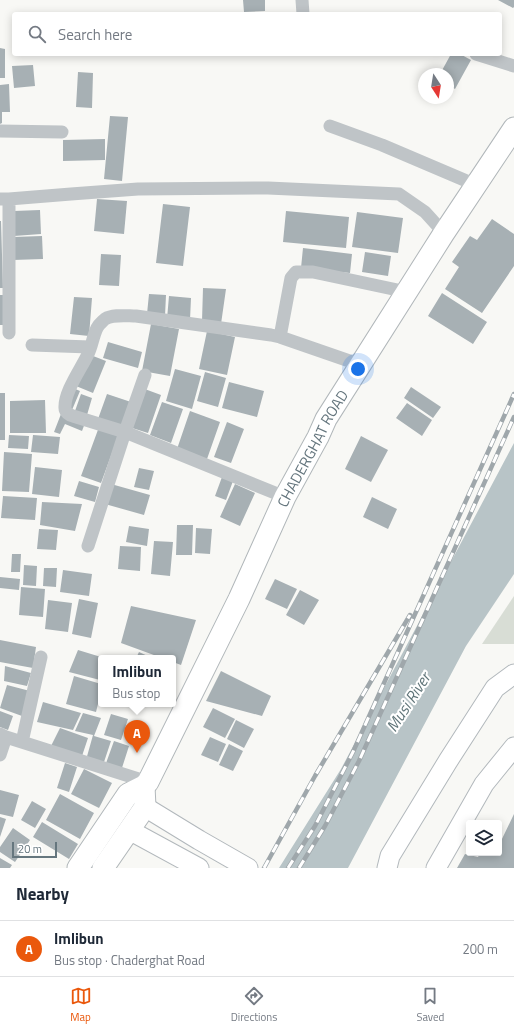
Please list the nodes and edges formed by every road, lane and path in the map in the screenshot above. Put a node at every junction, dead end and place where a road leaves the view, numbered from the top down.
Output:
1 (302, 0) edge
2 (303, 12) edge
3 (482, 56) edge
4 (514, 66) edge
5 (330, 126) dead end
6 (514, 128) edge
7 (0, 131) edge
8 (62, 132) dead end
9 (476, 185) junction
10 (4, 199) edge
11 (444, 233) junction
12 (407, 292) junction
13 (9, 333) dead end
14 (280, 337) junction
15 (32, 345) dead end
16 (90, 347) junction
17 (360, 365) junction
18 (144, 375) dead end
19 (124, 432) junction
20 (285, 498) junction
21 (88, 546) dead end
22 (41, 657) dead end
23 (514, 674) edge
24 (3, 736) edge
25 (22, 742) junction
26 (514, 747) edge
27 (0, 755) edge
28 (146, 784) junction
29 (146, 807) junction
30 (129, 830) junction
31 (192, 864) edge
32 (78, 868) edge
33 (103, 868) edge
34 (248, 868) edge
35 (387, 868) edge
36 (436, 868) edge

1 - 2 street
3 - 4 street
5 - 9 street
6 - 9 main road, CHADERGHAT ROAD
7 - 8 street
9 - 11 main road, CHADERGHAT ROAD
10 - 11 street
10 - 13 street
11 - 12 main road, CHADERGHAT ROAD
12 - 14 street
12 - 17 main road, CHADERGHAT ROAD
14 - 16 street
14 - 17 street
15 - 16 street
16 - 19 street
17 - 20 main road, CHADERGHAT ROAD
18 - 19 street
19 - 20 street
19 - 21 street
20 - 28 main road, CHADERGHAT ROAD
22 - 25 street
23 - 35 street
24 - 25 street
24 - 27 street
25 - 28 street
26 - 36 street
28 - 29 main road
28 - 32 main road
29 - 30 main road
29 - 34 street
30 - 31 street
30 - 33 main road

